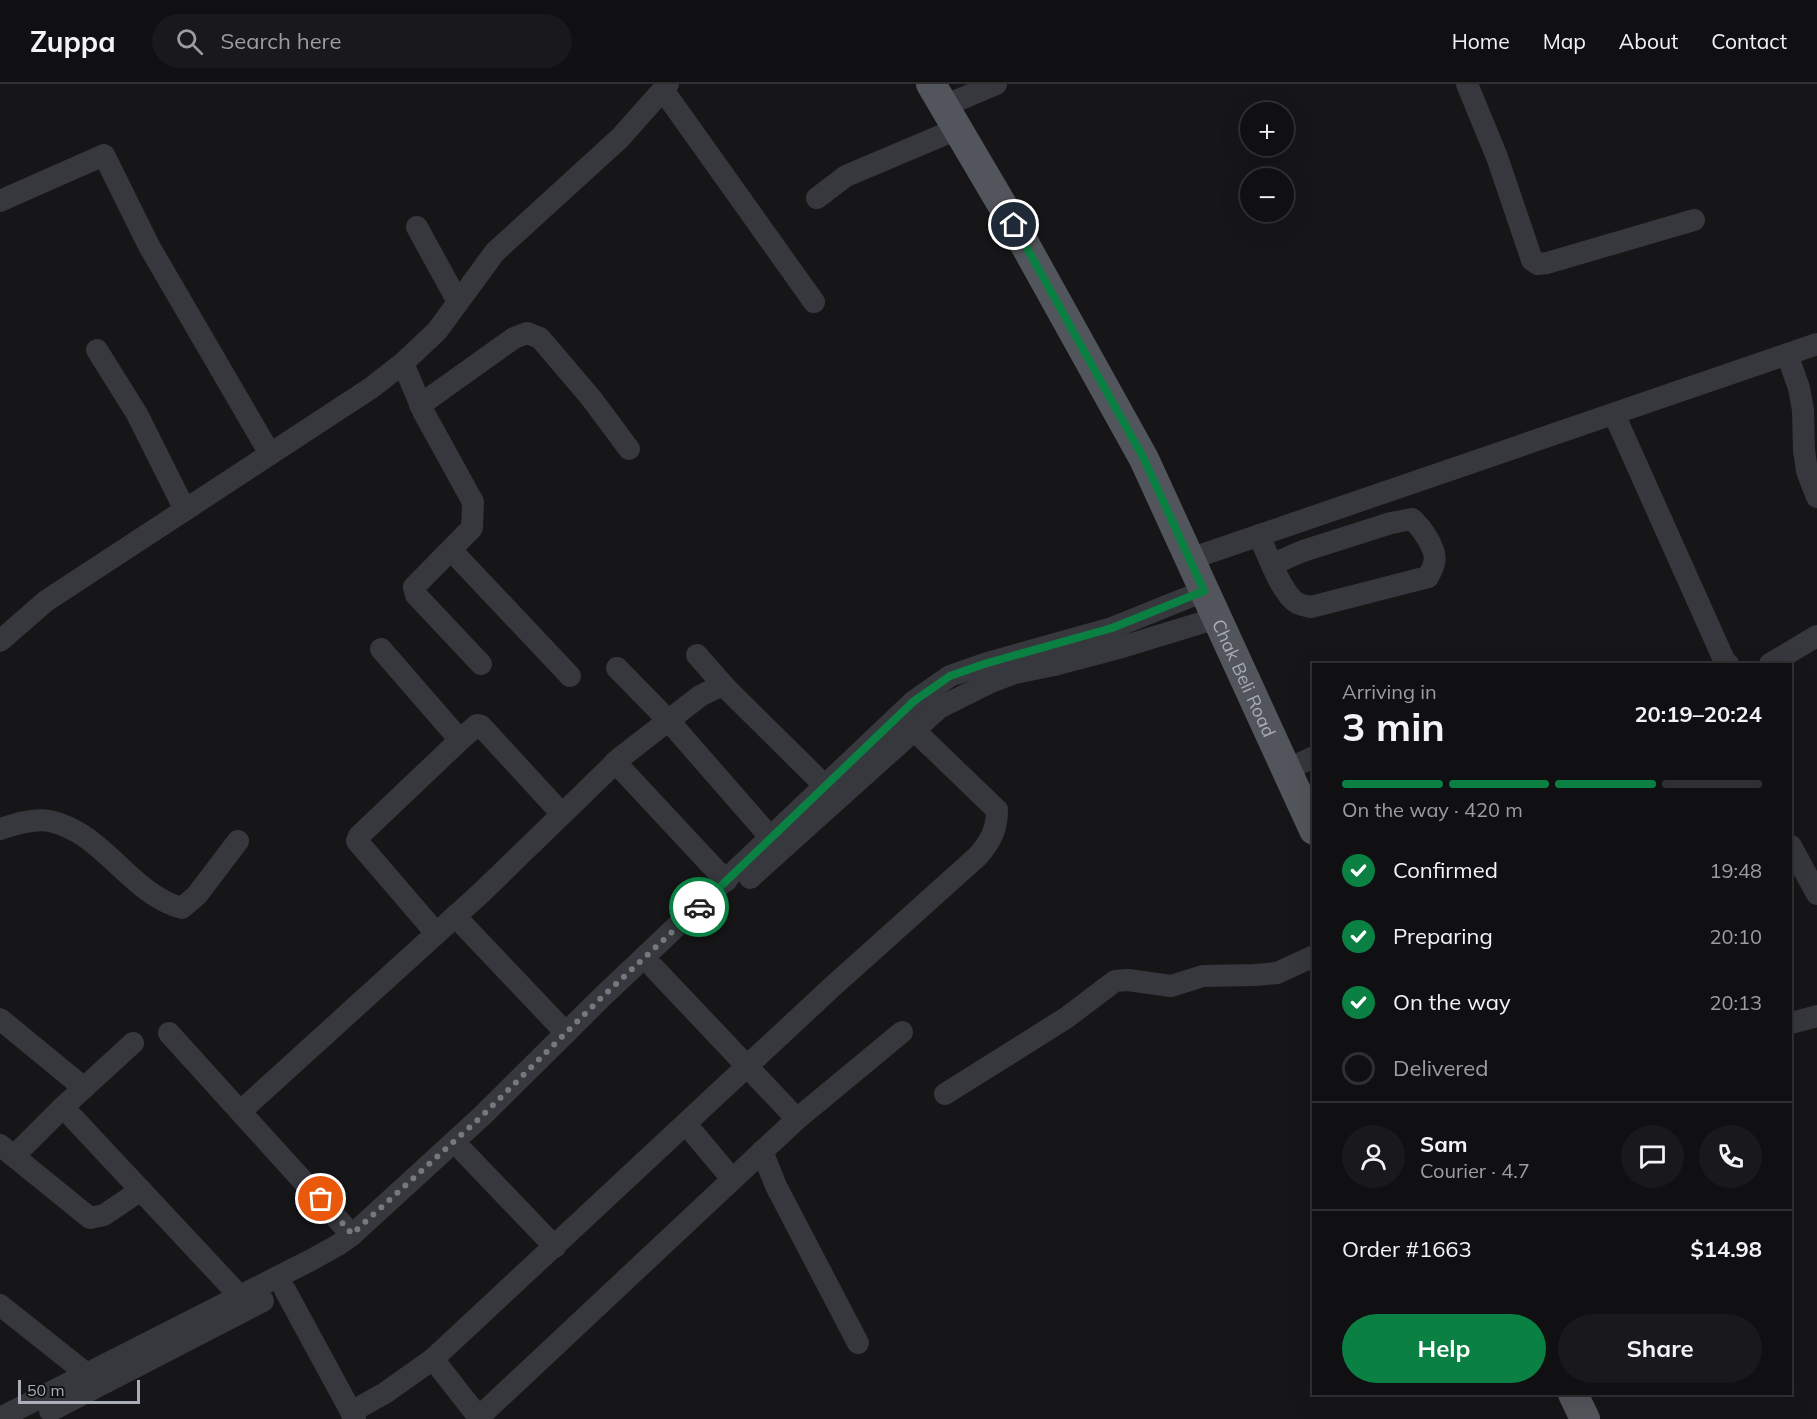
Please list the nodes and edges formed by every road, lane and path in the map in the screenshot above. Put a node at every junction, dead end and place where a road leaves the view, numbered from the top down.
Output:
1 (996, 84) edge
2 (1467, 84) edge
3 (666, 87) edge
4 (944, 106) edge
5 (817, 198) dead end
6 (0, 201) edge
7 (1695, 220) dead end
8 (417, 227) dead end
9 (458, 302) junction
10 (814, 302) dead end
11 (1817, 344) edge
12 (97, 350) dead end
13 (1787, 354) junction
14 (403, 363) junction
15 (420, 405) junction
16 (1614, 414) junction
17 (629, 449) dead end
18 (270, 454) junction
19 (1817, 498) edge
20 (185, 510) junction
21 (1259, 535) junction
22 (452, 550) junction
23 (1190, 559) junction
24 (1273, 564) junction
25 (1204, 591) junction
26 (1217, 618) junction
27 (1817, 636) edge
28 (0, 641) edge
29 (381, 649) dead end
30 (697, 655) dead end
31 (1726, 663) edge
32 (1772, 663) edge
33 (481, 664) dead end
34 (617, 668) dead end
35 (570, 676) dead end
36 (726, 688) junction
37 (668, 720) junction
38 (914, 730) junction
39 (460, 740) junction
40 (1312, 758) edge
41 (615, 762) junction
42 (1286, 770) junction
43 (825, 786) junction
44 (562, 814) junction
45 (1312, 827) edge
46 (0, 830) edge
47 (771, 838) junction
48 (238, 842) dead end
49 (1792, 848) edge
50 (726, 881) junction
51 (1817, 894) edge
52 (455, 916) junction
53 (436, 933) junction
54 (1312, 957) edge
55 (654, 969) junction
56 (606, 1004) junction
57 (1817, 1016) edge
58 (0, 1019) edge
59 (1792, 1023) edge
60 (902, 1032) dead end
61 (169, 1033) dead end
62 (566, 1033) junction
63 (132, 1043) dead end
64 (747, 1066) junction
65 (84, 1088) junction
66 (945, 1094) dead end
67 (63, 1107) junction
68 (241, 1111) junction
69 (797, 1119) junction
70 (686, 1124) junction
71 (7, 1150) edge
72 (463, 1151) junction
73 (762, 1151) junction
74 (732, 1179) junction
75 (141, 1190) junction
76 (352, 1234) junction
77 (555, 1247) junction
78 (285, 1290) junction
79 (246, 1302) junction
80 (0, 1305) edge
81 (858, 1343) dead end
82 (433, 1359) junction
83 (87, 1374) junction
84 (1573, 1395) edge
85 (353, 1416) edge
86 (0, 1418) edge
87 (480, 1418) edge
88 (33, 1419) edge
89 (1585, 1419) edge

1 - 4 street
2 - 7 street
3 - 9 street
3 - 10 street
4 - 5 street
4 - 23 main road, Chak Beli Road
6 - 18 street
8 - 9 street
9 - 14 street
11 - 13 street
12 - 20 street
13 - 16 street
13 - 19 street
14 - 15 street
14 - 18 street
15 - 17 street
15 - 22 street
16 - 21 street
16 - 31 street
18 - 20 street
20 - 28 street
21 - 23 street
21 - 24 street
22 - 33 street
22 - 35 street
23 - 25 main road, Chak Beli Road
24 - 24 street
25 - 26 main road, Chak Beli Road
25 - 43 street
26 - 38 street
26 - 42 main road, Chak Beli Road
27 - 32 street
29 - 39 street
30 - 36 street
34 - 37 street
36 - 37 street
36 - 43 street
37 - 41 street
37 - 47 street
38 - 55 street
38 - 64 street
39 - 44 street
39 - 53 street
40 - 42 street
41 - 44 street
41 - 50 street
42 - 45 main road, Chak Beli Road
43 - 47 street
44 - 52 street
46 - 48 street
47 - 50 street
49 - 51 street
50 - 56 street
52 - 53 street
52 - 62 street
53 - 68 street
54 - 66 street
55 - 56 street
55 - 64 street
56 - 62 street
56 - 72 street
57 - 59 street
58 - 65 street
60 - 69 street
61 - 68 street
62 - 76 street
63 - 65 street
64 - 69 street
64 - 70 street
65 - 67 street
67 - 71 street
67 - 75 street
68 - 76 street
69 - 73 street
70 - 74 street
70 - 77 street
71 - 75 street
72 - 77 street
72 - 78 street
73 - 74 street
73 - 81 street
74 - 87 street
75 - 79 street
76 - 79 street
77 - 82 street
78 - 79 street
78 - 85 street
79 - 83 street
79 - 88 street
80 - 83 street
82 - 85 street
82 - 87 street
83 - 86 street
84 - 89 main road

